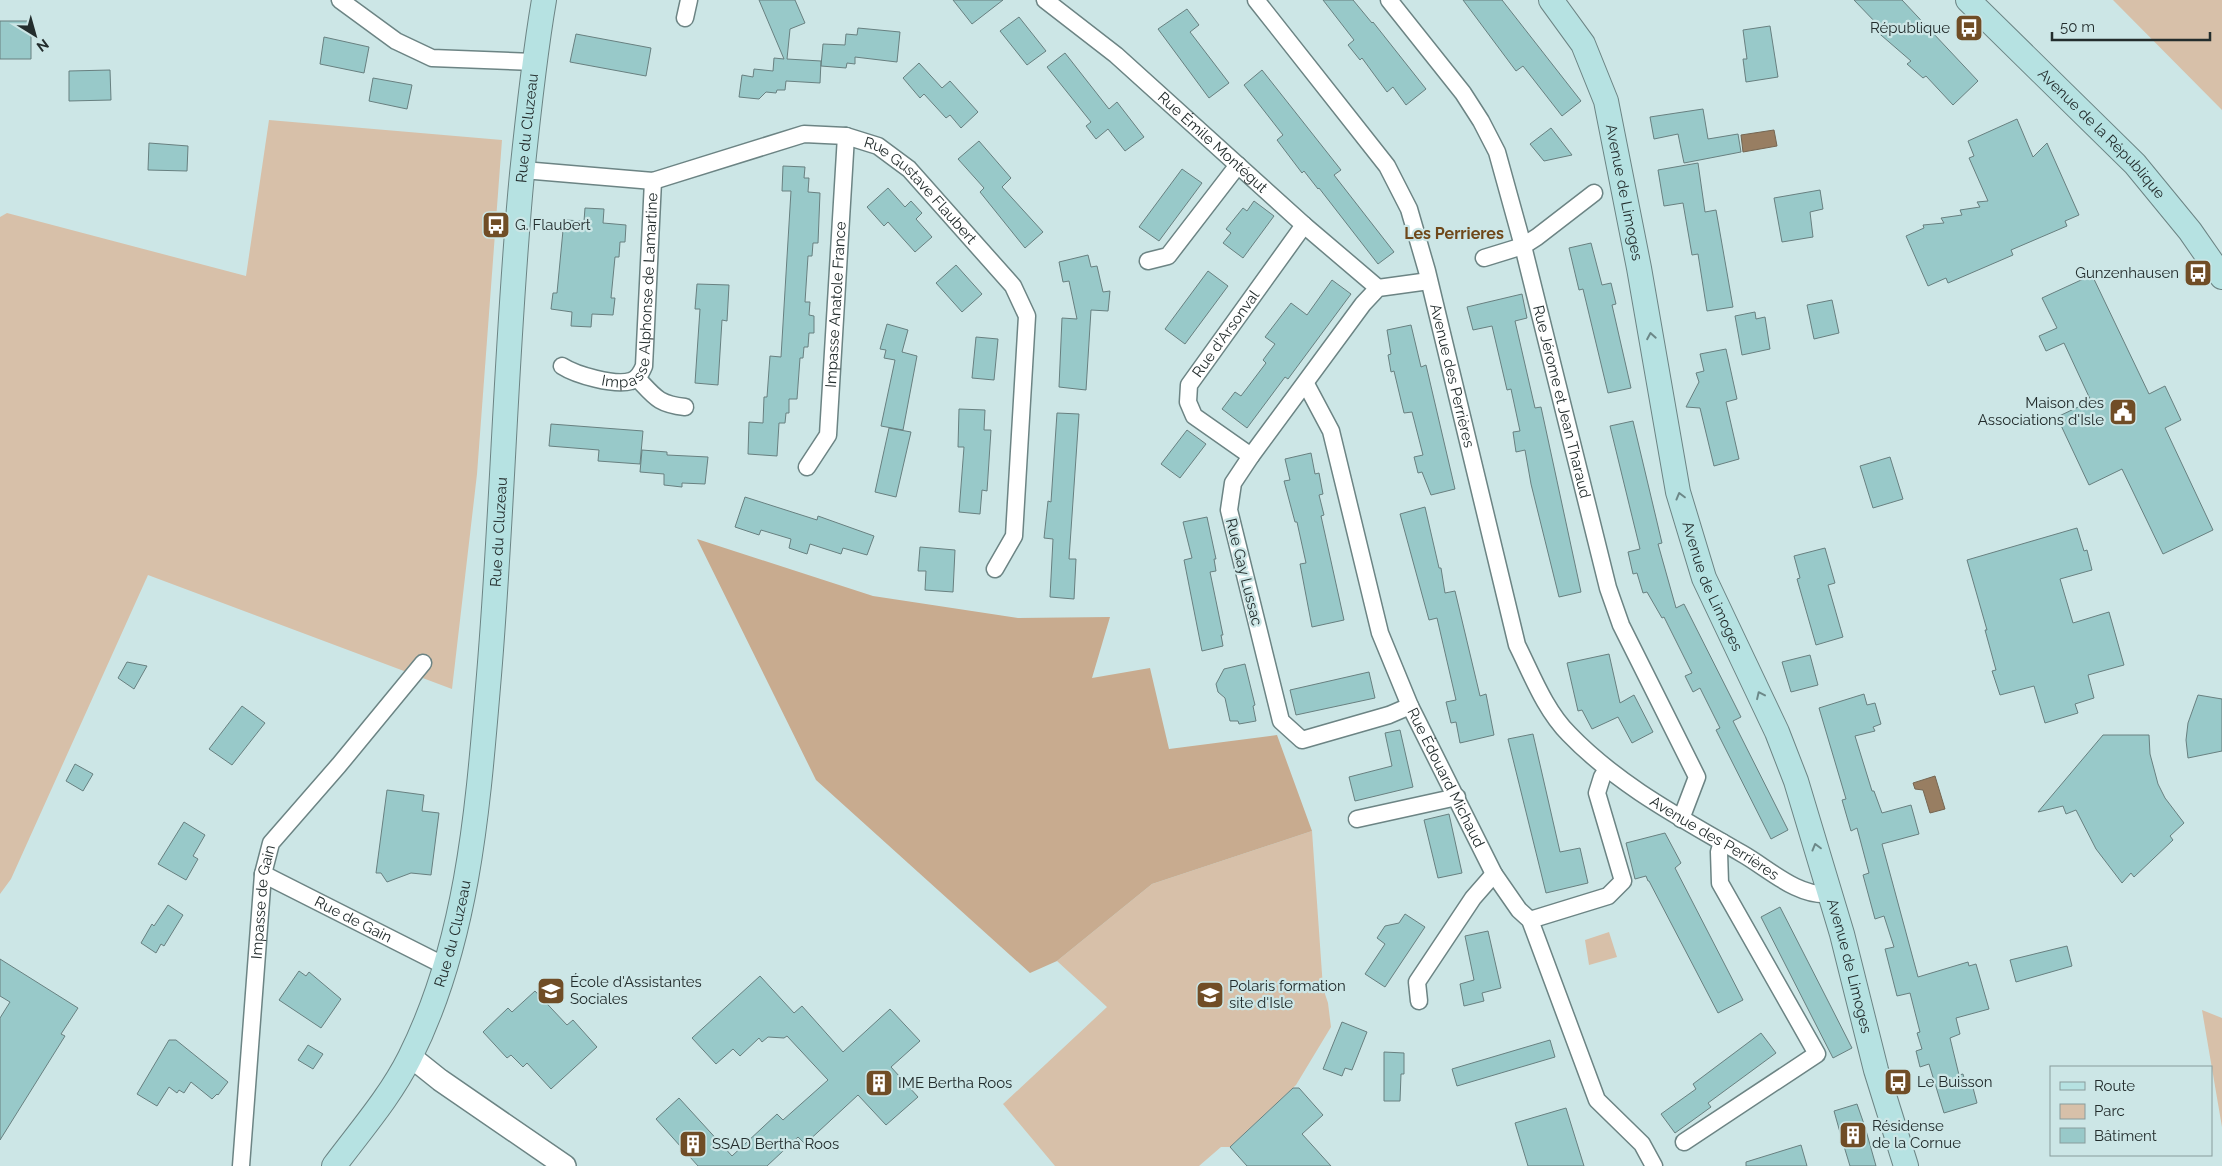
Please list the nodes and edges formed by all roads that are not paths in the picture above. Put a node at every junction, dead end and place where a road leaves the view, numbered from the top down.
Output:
1 (340, 0) edge
2 (544, 0) edge
3 (689, 0) edge
4 (1045, 0) edge
5 (1256, 0) edge
6 (1389, 0) edge
7 (1551, 0) edge
8 (1968, 0) edge
9 (685, 18) dead end
10 (534, 62) junction
11 (846, 136) junction
12 (1238, 165) junction
13 (523, 170) junction
14 (653, 181) junction
15 (1594, 193) dead end
16 (1304, 225) junction
17 (1524, 246) junction
18 (1484, 258) dead end
19 (1148, 261) dead end
20 (2222, 277) edge
21 (1429, 280) junction
22 (1378, 288) junction
23 (562, 366) dead end
24 (637, 378) junction
25 (1306, 384) junction
26 (685, 407) dead end
27 (1251, 456) junction
28 (807, 467) dead end
29 (995, 569) dead end
30 (423, 663) dead end
31 (1410, 706) junction
32 (1607, 769) junction
33 (1457, 797) junction
34 (1357, 819) dead end
35 (1682, 819) junction
36 (1722, 842) junction
37 (263, 874) junction
38 (1494, 874) junction
39 (1829, 894) junction
40 (1530, 920) junction
41 (445, 966) junction
42 (1420, 1001) dead end
43 (410, 1056) junction
44 (1684, 1142) dead end
45 (241, 1166) edge
46 (334, 1166) edge
47 (565, 1166) edge
48 (1654, 1166) edge
49 (1906, 1166) edge

1 - 10 street
2 - 10 main road, Rue du Cluzeau
3 - 9 street
4 - 12 street, Rue Émile Montégut
5 - 21 street, Avenue des Perrières
6 - 17 street, Rue Jérome et Jean Tharaud
39 -> 7 main road, Avenue de Limoges
8 - 20 main road, Avenue de la République
10 - 13 main road, Rue du Cluzeau
11 - 14 street, Rue Gustave Flaubert
11 - 28 street, Impasse Anatole France
11 - 29 street, Rue Gustave Flaubert
12 - 16 street, Rue Émile Montégut
12 - 19 street
13 - 14 street, Rue Gustave Flaubert
13 - 41 main road, Rue du Cluzeau
14 - 24 street, Impasse Alphonse de Lamartine
15 - 17 street
16 - 22 street, Rue Émile Montégut
16 - 27 street, Rue d'Arsonval
17 - 18 street
17 - 35 street, Rue Jérome et Jean Tharaud
21 - 22 street
21 - 32 street, Avenue des Perrières
22 - 25 street, Rue Gay Lussac
23 - 24 street, Impasse Alphonse de Lamartine
24 - 26 street
25 - 27 street, Rue Gay Lussac
25 - 31 street, Rue Édouard Michaud
27 - 31 street, Rue Gay Lussac
30 - 37 street, Impasse de Gain
31 - 33 street, Rue Édouard Michaud
32 - 35 street, Avenue des Perrières
32 - 40 street
33 - 34 street
33 - 38 street, Rue Édouard Michaud
35 - 36 street, Avenue des Perrières
36 - 39 street, Avenue des Perrières
36 - 44 street
37 - 41 street, Rue de Gain
37 - 45 street, Impasse de Gain
38 - 40 street, Rue Édouard Michaud
38 - 42 street
39 - 49 main road, Avenue de Limoges
40 - 48 street, Rue Édouard Michaud
41 - 43 main road, Rue du Cluzeau
43 - 46 main road, Rue du Cluzeau
43 - 47 street

